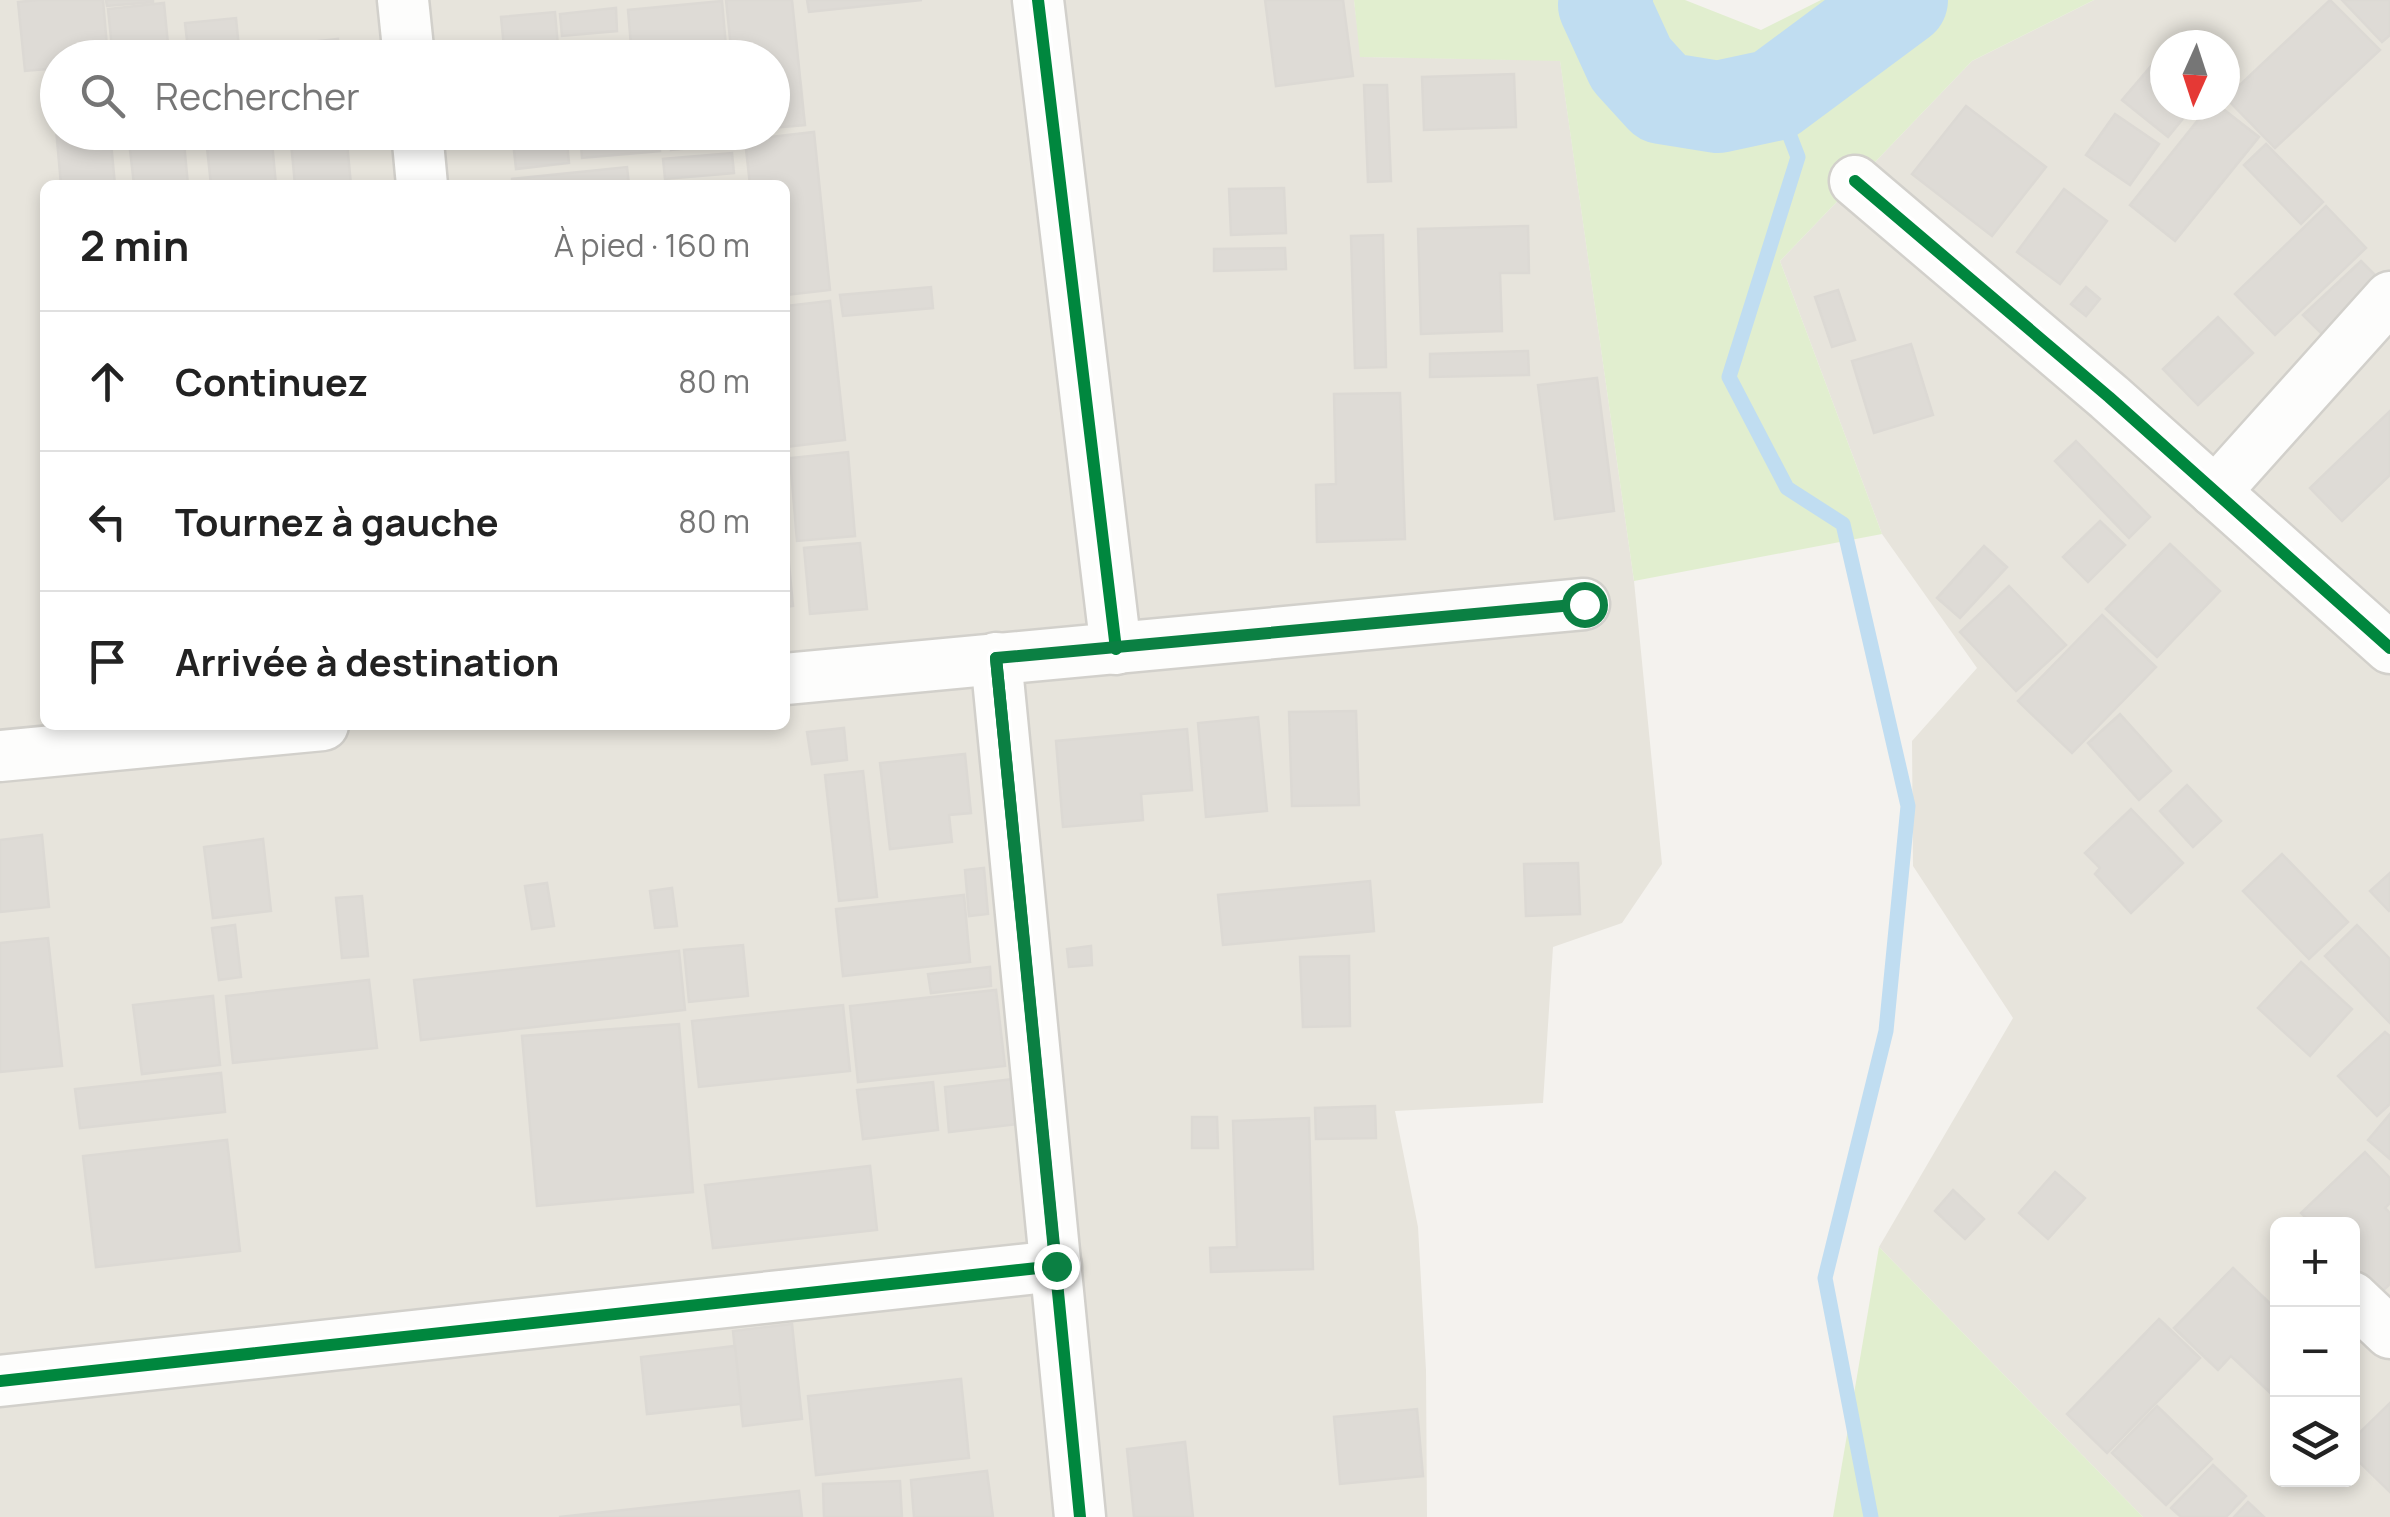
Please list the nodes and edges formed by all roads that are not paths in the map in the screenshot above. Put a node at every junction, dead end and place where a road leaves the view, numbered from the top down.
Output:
1 (403, 0) edge
2 (1038, 0) edge
3 (407, 40) edge
4 (419, 150) edge
5 (422, 180) edge
6 (1856, 181) dead end
7 (2390, 298) edge
8 (2215, 492) junction
9 (1584, 604) dead end
10 (2390, 648) edge
11 (1116, 649) junction
12 (996, 658) junction
13 (790, 679) edge
14 (271, 730) edge
15 (0, 756) edge
16 (1056, 1266) junction
17 (2360, 1305) edge
18 (2390, 1333) edge
19 (0, 1381) edge
20 (1080, 1517) edge

1 - 3 street
2 - 11 street
4 - 5 street
6 - 8 street
7 - 8 street
8 - 10 street
9 - 11 street
11 - 12 street
12 - 13 street
12 - 16 street
14 - 15 street
16 - 19 street
16 - 20 street
17 - 18 street

